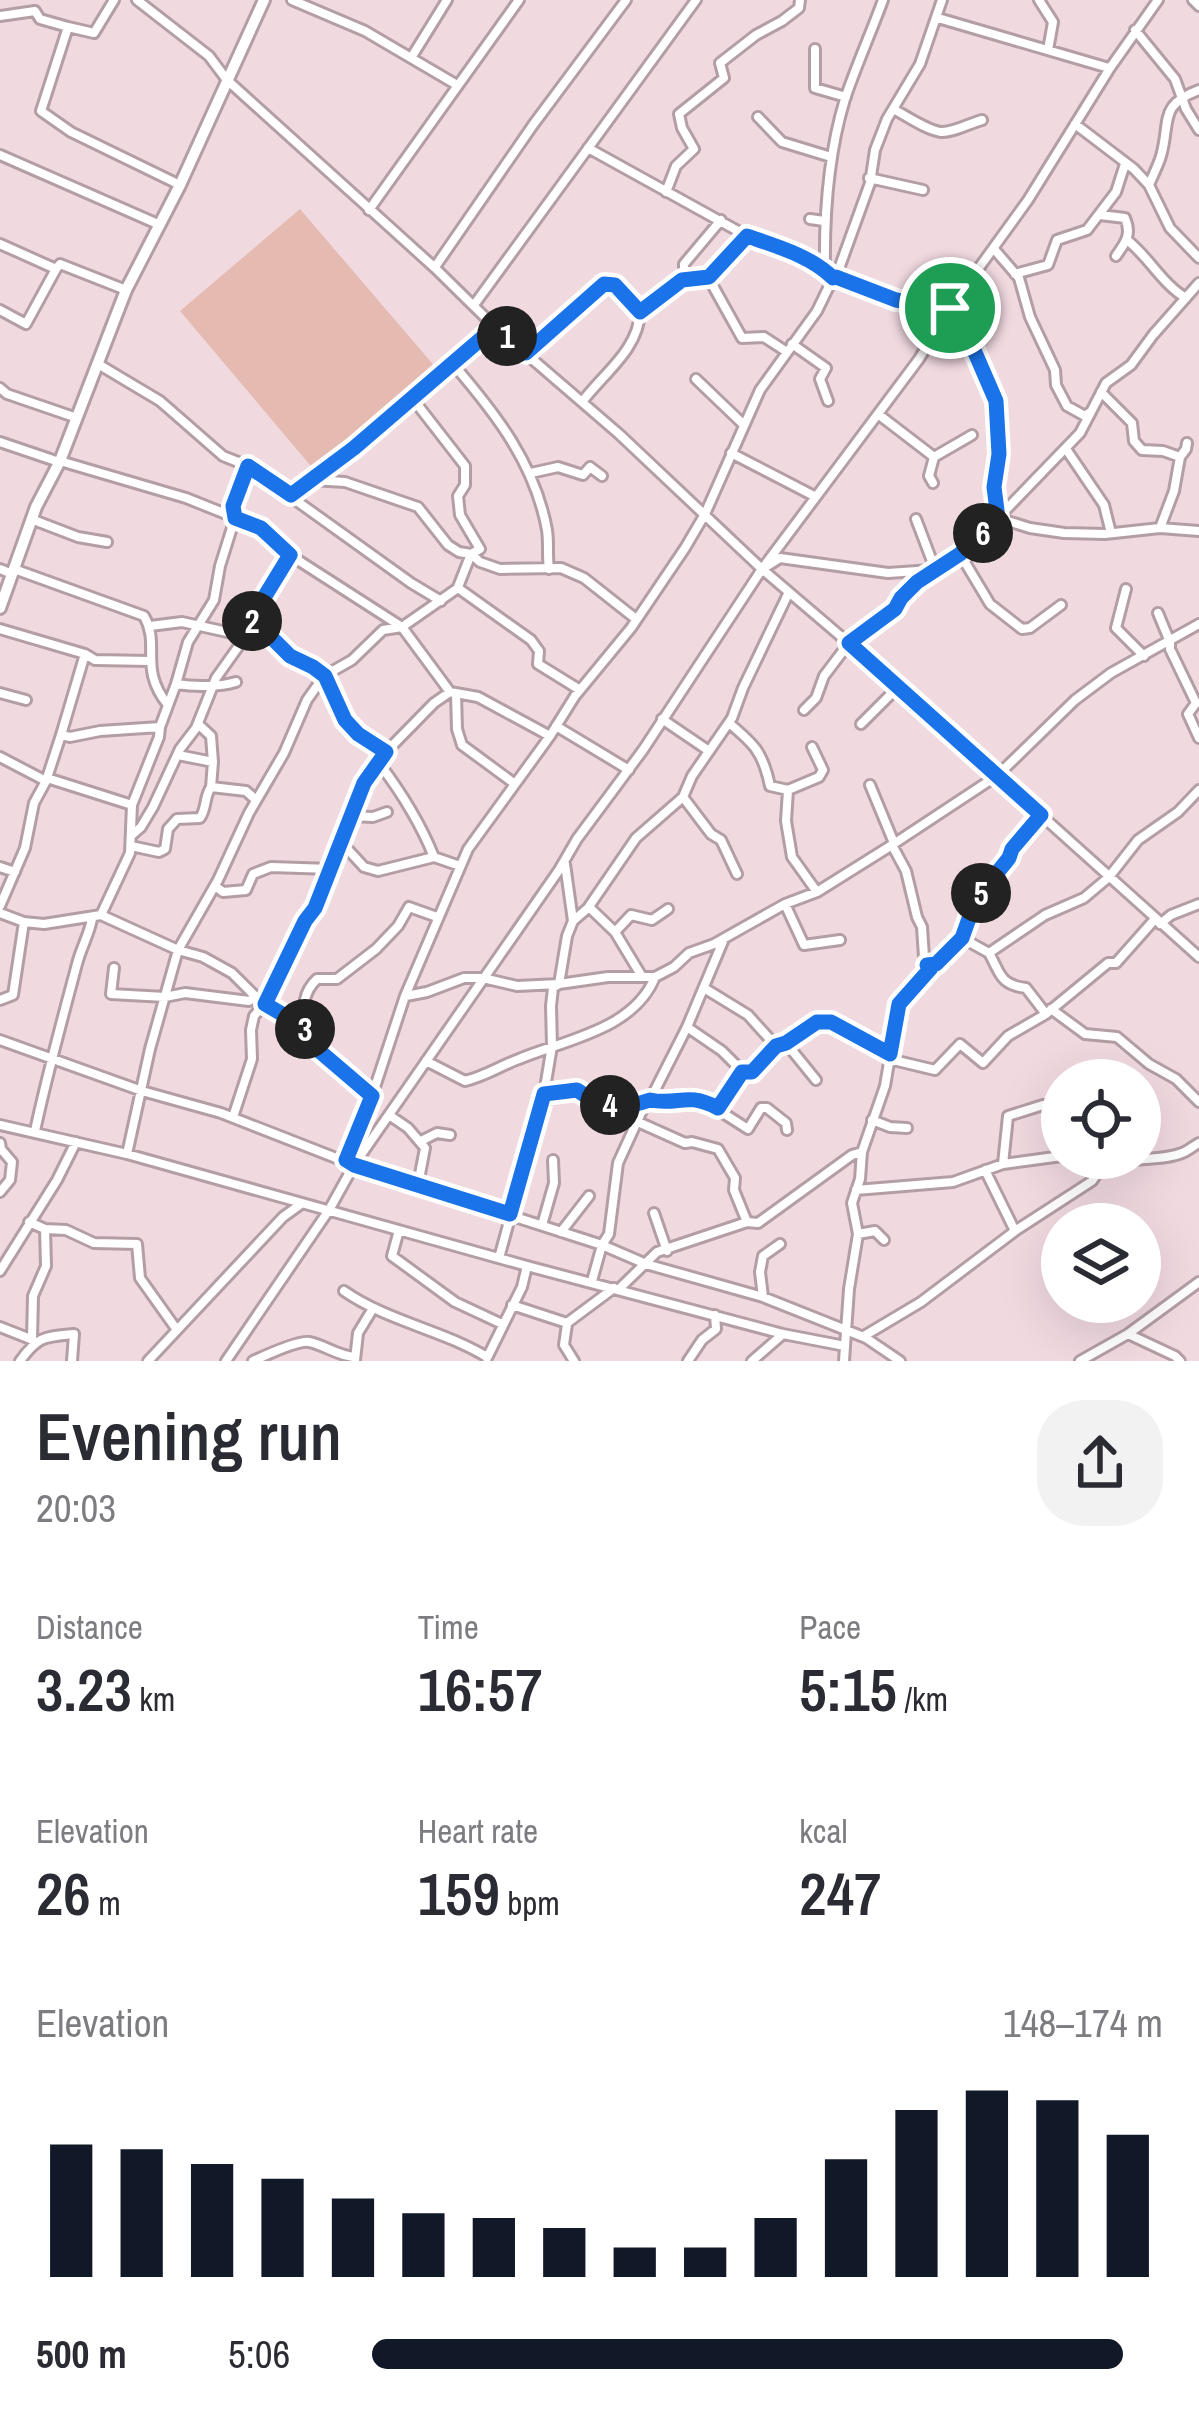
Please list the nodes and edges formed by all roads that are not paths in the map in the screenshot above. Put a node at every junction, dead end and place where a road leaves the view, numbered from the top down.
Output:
1 (114, 0) edge
2 (137, 0) edge
3 (292, 0) edge
4 (447, 0) edge
5 (519, 0) edge
6 (626, 0) edge
7 (696, 0) edge
8 (800, 0) edge
9 (883, 0) edge
10 (942, 0) edge
11 (1040, 0) edge
12 (1158, 0) edge
13 (1193, 0) edge
14 (262, 2) edge
15 (1199, 7) edge
16 (0, 16) edge
17 (938, 18) junction
18 (68, 27) junction
19 (1135, 30) junction
20 (815, 49) dead end
21 (1048, 50) junction
22 (411, 58) junction
23 (1110, 68) junction
24 (227, 80) junction
25 (457, 85) junction
26 (1199, 90) edge
27 (846, 97) junction
28 (1181, 97) junction
29 (893, 109) junction
30 (758, 118) dead end
31 (982, 120) dead end
32 (1075, 124) junction
33 (1199, 130) edge
34 (588, 148) junction
35 (0, 155) edge
36 (831, 157) junction
37 (1125, 164) junction
38 (869, 178) junction
39 (1149, 184) junction
40 (180, 185) junction
41 (923, 190) dead end
42 (666, 192) junction
43 (369, 210) junction
44 (1100, 215) junction
45 (810, 219) dead end
46 (722, 220) junction
47 (824, 221) junction
48 (160, 225) junction
49 (747, 236) junction
50 (1127, 240) junction
51 (0, 244) edge
52 (994, 249) junction
53 (1116, 256) dead end
54 (1199, 258) edge
55 (435, 268) junction
56 (56, 269) junction
57 (825, 270) junction
58 (1016, 274) junction
59 (709, 277) junction
60 (835, 277) junction
61 (684, 280) junction
62 (1199, 284) edge
63 (126, 290) junction
64 (1186, 298) junction
65 (474, 305) junction
66 (950, 308) junction
67 (0, 310) edge
68 (640, 312) junction
69 (496, 326) junction
70 (789, 348) junction
71 (526, 353) junction
72 (98, 364) junction
73 (453, 364) junction
74 (696, 379) dead end
75 (0, 388) edge
76 (1101, 392) junction
77 (413, 399) junction
78 (828, 401) dead end
79 (582, 402) junction
80 (1091, 412) junction
81 (878, 414) junction
82 (77, 418) junction
83 (745, 424) junction
84 (972, 435) dead end
85 (0, 442) edge
86 (1187, 443) dead end
87 (1066, 449) junction
88 (731, 453) junction
89 (934, 457) junction
90 (1180, 457) junction
91 (59, 462) junction
92 (248, 466) junction
93 (531, 473) junction
94 (602, 476) dead end
95 (312, 480) junction
96 (933, 483) dead end
97 (291, 495) junction
98 (816, 497) junction
99 (706, 514) junction
100 (235, 518) junction
101 (998, 518) junction
102 (32, 519) junction
103 (916, 519) dead end
104 (1160, 528) junction
105 (1199, 531) edge
106 (1111, 533) junction
107 (106, 542) dead end
108 (471, 554) junction
109 (960, 554) junction
110 (290, 555) junction
111 (549, 568) junction
112 (762, 569) junction
113 (933, 569) junction
114 (8, 571) edge
115 (458, 588) junction
116 (1126, 589) dead end
117 (789, 592) junction
118 (441, 601) junction
119 (1061, 605) dead end
120 (0, 608) edge
121 (1158, 613) dead end
122 (636, 619) junction
123 (1199, 624) edge
124 (150, 626) junction
125 (197, 626) junction
126 (402, 627) junction
127 (0, 629) edge
128 (248, 633) junction
129 (1170, 642) junction
130 (849, 643) junction
131 (85, 654) junction
132 (1144, 656) junction
133 (150, 661) junction
134 (325, 676) junction
135 (236, 682) dead end
136 (176, 684) junction
137 (213, 686) junction
138 (898, 687) junction
139 (580, 690) junction
140 (0, 693) edge
141 (453, 693) junction
142 (26, 700) dead end
143 (168, 705) junction
144 (804, 710) dead end
145 (662, 719) junction
146 (729, 723) junction
147 (198, 724) junction
148 (861, 724) dead end
149 (556, 726) junction
150 (160, 727) junction
151 (61, 735) junction
152 (550, 736) junction
153 (1199, 738) edge
154 (812, 747) dead end
155 (709, 751) junction
156 (386, 752) junction
157 (178, 755) junction
158 (0, 757) edge
159 (213, 762) junction
160 (379, 762) junction
161 (629, 770) junction
162 (998, 775) junction
163 (46, 779) junction
164 (515, 784) junction
165 (870, 785) dead end
166 (211, 787) junction
167 (788, 790) junction
168 (1199, 790) edge
169 (683, 797) junction
170 (256, 800) junction
171 (132, 805) junction
172 (387, 812) dead end
173 (1041, 815) junction
174 (351, 816) junction
175 (132, 840) junction
176 (341, 842) junction
177 (893, 844) junction
178 (434, 856) junction
179 (565, 860) junction
180 (460, 866) junction
181 (0, 867) edge
182 (330, 868) junction
183 (15, 872) junction
184 (737, 874) dead end
185 (1109, 877) junction
186 (215, 886) junction
187 (817, 892) junction
188 (785, 904) junction
189 (1199, 904) edge
190 (589, 907) junction
191 (668, 909) dead end
192 (0, 910) edge
193 (96, 917) junction
194 (437, 917) junction
195 (573, 921) junction
196 (24, 922) junction
197 (1158, 922) junction
198 (615, 932) junction
199 (725, 936) junction
200 (962, 938) junction
201 (840, 940) dead end
202 (178, 950) junction
203 (988, 953) junction
204 (1199, 957) edge
205 (927, 965) junction
206 (114, 968) dead end
207 (641, 975) junction
208 (655, 977) junction
209 (483, 978) junction
210 (559, 984) junction
211 (704, 988) junction
212 (405, 996) junction
213 (165, 997) junction
214 (256, 997) junction
215 (0, 1000) edge
216 (265, 1004) junction
217 (1049, 1011) junction
218 (304, 1027) junction
219 (687, 1027) junction
220 (0, 1040) edge
221 (781, 1045) junction
222 (552, 1046) junction
223 (889, 1057) junction
224 (51, 1059) junction
225 (426, 1061) junction
226 (742, 1072) junction
227 (816, 1080) dead end
228 (142, 1091) junction
229 (544, 1094) junction
230 (372, 1096) junction
231 (648, 1102) junction
232 (1199, 1102) edge
233 (1041, 1106) edge
234 (718, 1108) junction
235 (388, 1115) junction
236 (233, 1117) junction
237 (872, 1120) junction
238 (638, 1122) junction
239 (2, 1125) edge
240 (908, 1129) dead end
241 (787, 1130) dead end
242 (35, 1131) junction
243 (450, 1135) dead end
244 (0, 1140) edge
245 (421, 1141) junction
246 (76, 1142) junction
247 (1199, 1142) edge
248 (862, 1152) junction
249 (127, 1154) junction
250 (1161, 1156) edge
251 (1041, 1159) edge
252 (553, 1160) dead end
253 (350, 1162) junction
254 (1003, 1164) junction
255 (986, 1170) junction
256 (1093, 1179) edge
257 (409, 1183) junction
258 (856, 1190) junction
259 (0, 1192) edge
260 (589, 1196) dead end
261 (301, 1204) junction
262 (329, 1210) junction
263 (654, 1213) dead end
264 (510, 1214) junction
265 (29, 1222) junction
266 (747, 1222) junction
267 (542, 1225) junction
268 (45, 1228) junction
269 (399, 1230) junction
270 (1015, 1231) junction
271 (561, 1232) junction
272 (858, 1234) junction
273 (884, 1240) dead end
274 (16, 1243) junction
275 (2, 1244) edge
276 (780, 1244) dead end
277 (602, 1245) junction
278 (667, 1251) junction
279 (499, 1258) junction
280 (646, 1264) junction
281 (527, 1266) junction
282 (0, 1271) edge
283 (592, 1281) junction
284 (1199, 1282) edge
285 (616, 1289) junction
286 (344, 1292) dead end
287 (763, 1297) junction
288 (512, 1305) junction
289 (372, 1310) junction
290 (715, 1316) junction
291 (567, 1323) junction
292 (502, 1324) junction
293 (0, 1327) edge
294 (177, 1330) junction
295 (846, 1330) junction
296 (783, 1334) junction
297 (1128, 1334) junction
298 (862, 1337) junction
299 (33, 1340) junction
300 (845, 1346) junction
301 (235, 1348) junction
302 (355, 1359) edge
303 (486, 1359) edge
304 (20, 1361) edge
305 (72, 1361) edge
306 (148, 1361) edge
307 (226, 1361) edge
308 (253, 1361) edge
309 (574, 1361) edge
310 (688, 1361) edge
311 (752, 1361) edge
312 (844, 1361) edge
313 (901, 1361) edge
314 (1080, 1361) edge
315 (1180, 1361) edge

1 - 18 street
2 - 24 street
3 - 22 street
4 - 22 street
5 - 25 street
6 - 55 street
7 - 34 street
8 - 42 street
9 - 27 street
10 - 17 street
11 - 21 street
12 - 19 street
13 - 15 street
14 - 24 main road
16 - 18 street
17 - 21 street
17 - 29 street
18 - 40 street
19 - 23 street
19 - 28 street
20 - 27 street
21 - 23 street
22 - 25 street
23 - 32 street
24 - 40 main road
24 - 43 street
25 - 43 street
26 - 28 street
27 - 36 street
28 - 33 street
28 - 39 street
29 - 31 street
29 - 38 street
30 - 36 street
32 - 37 street
32 - 52 street
34 - 42 street
34 - 65 street
35 - 48 street
36 - 47 street
37 - 39 street
37 - 44 street
38 - 41 street
38 - 60 street
39 - 54 street
40 - 48 main road
42 - 46 street
43 - 55 street
44 - 50 street
44 - 58 street
45 - 47 street
46 - 49 street
46 - 61 street
47 - 57 street
48 - 63 main road
49 - 57 street
49 - 59 street
50 - 53 street
50 - 64 street
51 - 56 street
52 - 58 street
52 - 66 street
55 - 65 street
56 - 63 street
56 - 67 street
57 - 60 street
58 - 80 street
59 - 61 street
59 - 70 street
60 - 66 street
60 - 70 street
61 - 68 street
62 - 64 street
63 - 72 main road
64 - 76 street
65 - 69 street
66 - 81 street
66 - 101 street
68 - 71 street
68 - 79 street
69 - 71 street
69 - 73 street
70 - 78 street
70 - 83 street
71 - 79 street
72 - 82 main road
72 - 92 street
73 - 77 street
73 - 93 street
74 - 83 street
75 - 82 street
76 - 80 street
76 - 90 street
77 - 95 street
77 - 108 street
79 - 99 street
80 - 87 street
81 - 89 street
81 - 98 street
82 - 91 main road
83 - 88 street
84 - 89 street
85 - 91 street
86 - 90 street
87 - 101 street
87 - 106 street
88 - 98 street
88 - 99 street
89 - 96 street
90 - 104 street
91 - 100 street
91 - 102 main road
92 - 97 street
92 - 100 street
93 - 94 street
93 - 111 street
95 - 97 street
95 - 108 street
97 - 118 street
98 - 112 street
99 - 112 street
99 - 122 street
100 - 110 street
100 - 125 street
101 - 106 street
101 - 109 street
102 - 107 street
102 - 114 main road
103 - 113 street
104 - 105 street
104 - 106 street
108 - 111 street
108 - 115 street
109 - 113 street
109 - 119 street
110 - 126 street
110 - 128 street
111 - 122 street
112 - 113 street
112 - 117 street
112 - 145 street
113 - 130 street
114 - 120 main road
114 - 124 street
115 - 118 street
115 - 139 street
116 - 132 street
117 - 130 street
117 - 146 street
118 - 126 street
121 - 129 street
122 - 139 street
123 - 129 street
124 - 125 street
124 - 133 street
125 - 128 street
125 - 136 street
126 - 134 street
126 - 141 street
127 - 131 street
128 - 134 street
128 - 137 street
129 - 132 street
129 - 153 street
130 - 138 street
130 - 144 street
131 - 133 street
131 - 151 street
132 - 162 street
133 - 143 street
134 - 156 street
134 - 170 street
135 - 137 street
136 - 137 street
136 - 143 street
137 - 147 street
138 - 148 street
138 - 162 street
139 - 149 street
140 - 142 street
141 - 152 street
141 - 156 street
141 - 164 street
143 - 150 street
145 - 155 street
145 - 161 street
146 - 155 street
146 - 167 street
147 - 157 street
147 - 159 street
149 - 152 street
149 - 161 street
150 - 151 street
150 - 171 street
151 - 163 street
152 - 164 street
154 - 167 street
155 - 169 street
156 - 160 street
157 - 159 street
157 - 175 street
158 - 163 street
159 - 166 street
160 - 174 street
160 - 178 street
161 - 179 street
162 - 173 street
162 - 177 street
163 - 171 street
163 - 183 street
164 - 180 street
165 - 177 street
166 - 170 street
166 - 175 street
167 - 187 street
168 - 185 street
169 - 184 street
169 - 190 street
170 - 186 street
171 - 175 street
172 - 174 street
173 - 185 street
173 - 200 street
174 - 176 street
175 - 193 street
176 - 178 street
176 - 182 street
177 - 187 street
177 - 205 street
178 - 180 street
179 - 195 street
179 - 209 street
180 - 194 street
181 - 183 street
182 - 186 street
182 - 216 street
183 - 192 street
185 - 197 street
185 - 203 street
186 - 202 street
187 - 188 street
188 - 199 street
188 - 201 street
189 - 197 street
190 - 195 street
190 - 198 street
191 - 198 street
192 - 196 street
193 - 196 street
193 - 202 street
193 - 224 street
194 - 212 street
194 - 218 street
195 - 210 street
196 - 215 street
197 - 204 street
197 - 217 street
198 - 207 street
199 - 208 street
199 - 211 street
200 - 203 street
200 - 205 street
202 - 213 street
202 - 214 street
203 - 217 street
205 - 223 street
206 - 213 street
207 - 208 street
207 - 210 street
208 - 222 street
209 - 210 street
209 - 212 street
209 - 225 street
210 - 222 street
211 - 219 street
211 - 221 street
212 - 230 street
213 - 214 street
213 - 228 street
214 - 216 street
216 - 218 street
216 - 236 street
217 - 223 street
217 - 232 street
218 - 230 street
219 - 226 street
219 - 231 street
220 - 224 street
221 - 223 street
221 - 226 street
221 - 227 street
222 - 225 street
222 - 229 street
223 - 237 street
224 - 228 street
224 - 242 street
225 - 235 street
226 - 234 street
228 - 236 street
228 - 249 street
229 - 231 street
229 - 264 street
230 - 253 street
231 - 234 street
231 - 238 street
233 - 254 street
234 - 241 street
235 - 245 street
235 - 253 street
236 - 253 street
237 - 240 street
237 - 248 street
238 - 266 street
238 - 277 street
239 - 242 street
239 - 244 street
242 - 246 street
243 - 245 street
244 - 259 street
245 - 257 street
246 - 249 street
246 - 265 street
247 - 250 street
248 - 258 street
248 - 266 street
249 - 261 street
251 - 254 street
252 - 267 street
253 - 257 street
253 - 262 street
254 - 255 street
255 - 258 street
255 - 270 street
256 - 270 street
257 - 264 street
258 - 272 street
260 - 271 street
261 - 262 street
261 - 294 street
262 - 269 street
262 - 301 street
263 - 278 street
264 - 267 street
264 - 279 street
265 - 268 street
265 - 274 street
266 - 278 street
267 - 271 street
268 - 294 street
268 - 299 street
269 - 279 street
269 - 292 street
270 - 298 street
271 - 277 street
272 - 273 street
272 - 295 street
274 - 275 street
274 - 282 street
276 - 287 street
277 - 280 street
277 - 283 street
278 - 280 street
279 - 281 street
280 - 285 street
280 - 287 street
281 - 283 street
281 - 288 street
283 - 285 street
284 - 297 street
285 - 290 street
285 - 291 street
286 - 289 street
287 - 295 street
288 - 291 street
288 - 292 street
289 - 302 street
289 - 303 street
290 - 296 street
290 - 310 street
291 - 309 street
292 - 303 street
293 - 299 street
294 - 306 street
295 - 298 street
295 - 300 street
296 - 300 street
296 - 311 street
297 - 314 street
297 - 315 street
298 - 313 street
299 - 304 street
299 - 305 street
300 - 312 street
301 - 307 street
301 - 308 street
302 - 308 street

